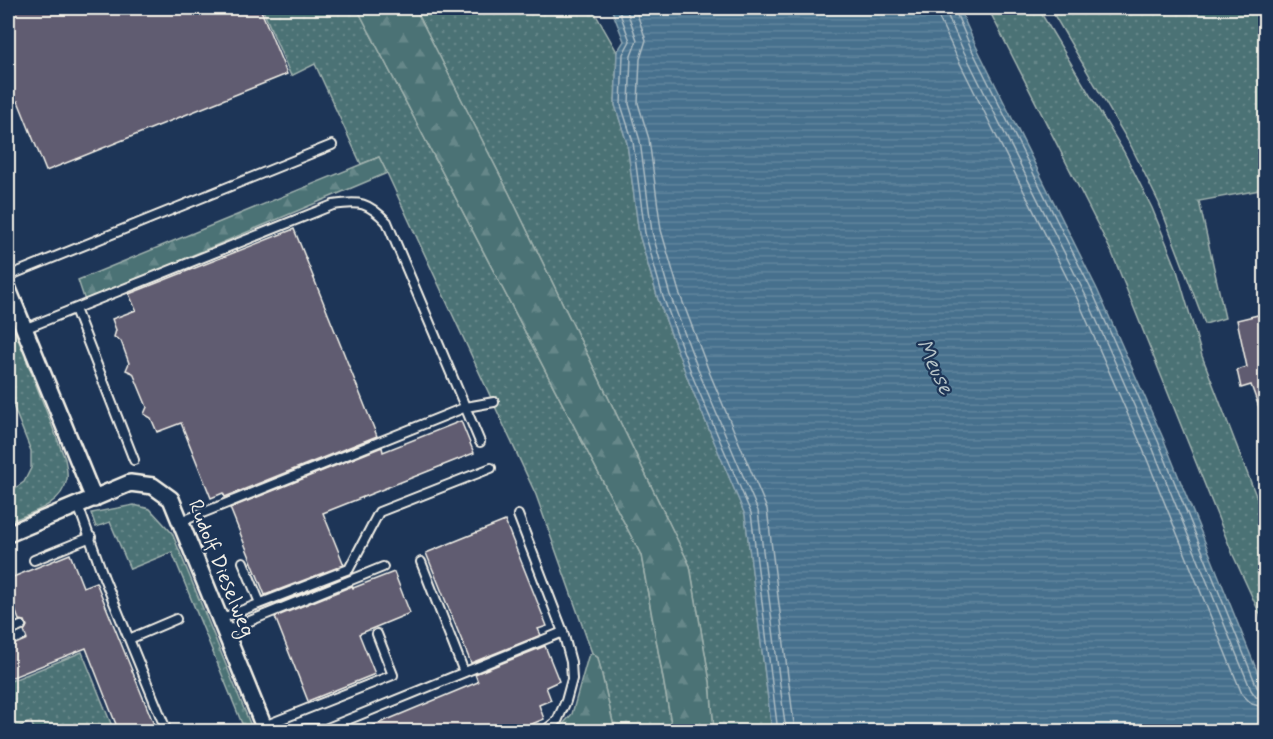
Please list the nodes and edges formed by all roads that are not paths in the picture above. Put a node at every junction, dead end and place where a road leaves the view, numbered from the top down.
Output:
1 (332, 145) dead end
2 (8, 276) edge
3 (8, 289) edge
4 (75, 309) junction
5 (24, 329) junction
6 (494, 402) dead end
7 (466, 407) junction
8 (480, 442) dead end
9 (134, 460) dead end
10 (491, 468) dead end
11 (94, 499) junction
12 (78, 505) junction
13 (518, 515) dead end
14 (180, 522) junction
15 (8, 534) edge
16 (91, 537) junction
17 (34, 560) dead end
18 (243, 562) dead end
19 (421, 562) dead end
20 (383, 567) dead end
21 (260, 603) junction
22 (176, 619) dead end
23 (223, 625) junction
24 (21, 626) dead end
25 (8, 632) edge
26 (563, 632) junction
27 (377, 634) dead end
28 (129, 639) junction
29 (464, 672) junction
30 (265, 729) edge
31 (326, 730) edge
32 (167, 732) edge
33 (298, 732) edge
34 (543, 732) edge

1 - 2 lane
3 - 5 street
4 - 5 lane
4 - 7 lane
4 - 9 lane
5 - 11 street
6 - 7 lane
7 - 8 lane
7 - 14 lane
10 - 21 lane
11 - 12 street, Rudolf Dieselweg
11 - 14 street, Rudolf Dieselweg
12 - 15 street, Rudolf Dieselweg
12 - 16 lane
13 - 26 lane
14 - 23 street, Rudolf Dieselweg
16 - 17 lane
16 - 28 lane
18 - 21 lane
19 - 29 lane
20 - 23 lane
21 - 23 lane
22 - 28 lane
23 - 30 street, Rudolf Dieselweg
24 - 25 lane
26 - 29 lane
26 - 34 lane
27 - 30 lane
28 - 32 lane
29 - 31 lane
31 - 33 lane

